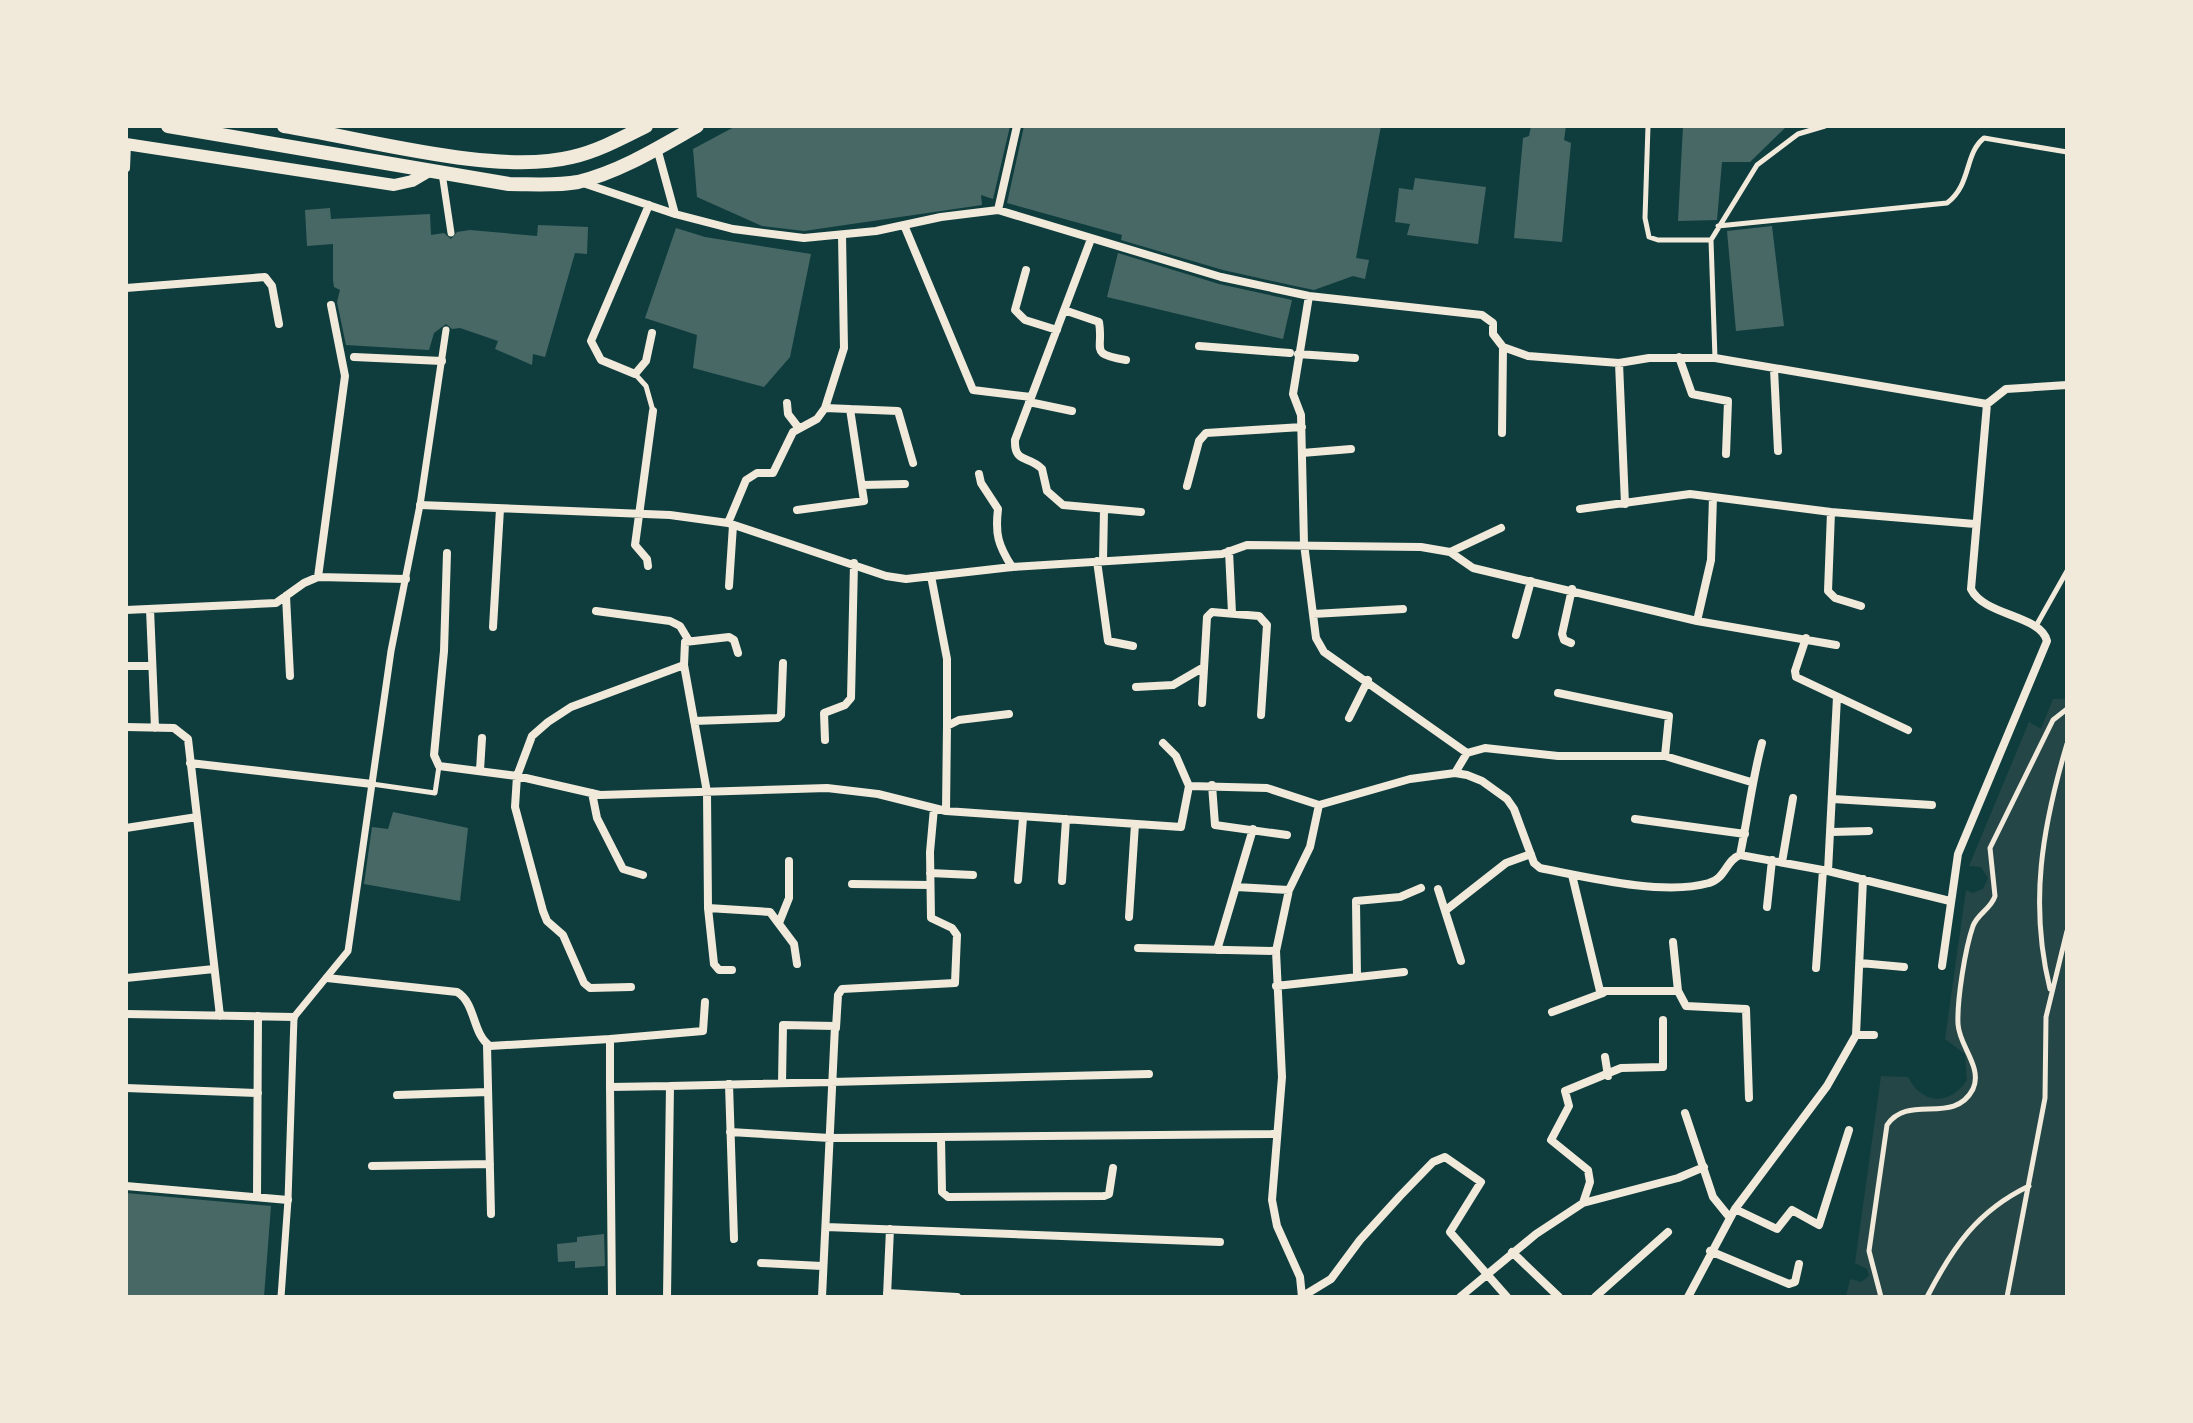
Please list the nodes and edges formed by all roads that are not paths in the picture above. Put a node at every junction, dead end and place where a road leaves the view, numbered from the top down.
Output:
1 (168, 126) edge
2 (284, 126) edge
3 (646, 126) edge
4 (697, 126) edge
5 (1017, 126) edge
6 (1648, 126) edge
7 (1825, 126) edge
8 (347, 131) edge
9 (126, 144) edge
10 (657, 148) junction
11 (2067, 152) edge
12 (126, 168) edge
13 (435, 172) junction
14 (578, 182) junction
15 (649, 205) junction
16 (998, 210) junction
17 (675, 214) junction
18 (904, 225) junction
19 (1718, 226) junction
20 (451, 233) dead end
21 (842, 235) junction
22 (1091, 239) junction
23 (1711, 240) junction
24 (1026, 270) dead end
25 (126, 288) edge
26 (1309, 296) junction
27 (331, 305) dead end
28 (1064, 310) junction
29 (279, 324) dead end
30 (446, 330) dead end
31 (1057, 330) junction
32 (652, 333) dead end
33 (1199, 346) dead end
34 (1503, 347) junction
35 (1294, 353) junction
36 (354, 357) dead end
37 (1679, 357) junction
38 (1355, 358) dead end
39 (1715, 358) junction
40 (1126, 360) dead end
41 (442, 361) junction
42 (1619, 363) junction
43 (1774, 369) junction
44 (635, 374) junction
45 (2067, 385) edge
46 (1030, 399) junction
47 (787, 403) dead end
48 (1987, 404) junction
49 (825, 408) junction
50 (850, 409) junction
51 (653, 411) joint
52 (1072, 411) dead end
53 (798, 427) junction
54 (1302, 427) junction
55 (1502, 433) dead end
56 (1351, 449) dead end
57 (1778, 451) dead end
58 (1302, 453) junction
59 (1726, 454) dead end
60 (913, 463) dead end
61 (979, 474) dead end
62 (905, 484) dead end
63 (862, 485) junction
64 (1187, 486) dead end
65 (1713, 497) junction
66 (1625, 504) junction
67 (420, 505) junction
68 (500, 509) junction
69 (1580, 509) dead end
70 (797, 510) dead end
71 (1104, 510) junction
72 (1141, 512) dead end
73 (1831, 512) junction
74 (638, 514) junction
75 (730, 524) junction
76 (1975, 524) junction
77 (1501, 528) dead end
78 (1304, 544) junction
79 (1229, 551) junction
80 (1450, 552) junction
81 (447, 553) dead end
82 (1100, 561) junction
83 (854, 563) junction
84 (648, 566) dead end
85 (1012, 567) junction
86 (2067, 571) edge
87 (931, 576) junction
88 (318, 577) junction
89 (406, 579) junction
90 (1531, 581) junction
91 (729, 586) dead end
92 (1572, 589) junction
93 (286, 596) junction
94 (1861, 606) dead end
95 (150, 609) junction
96 (1403, 609) dead end
97 (126, 610) edge
98 (596, 611) dead end
99 (1232, 613) junction
100 (1313, 614) junction
101 (1697, 621) junction
102 (493, 627) dead end
103 (2036, 627) junction
104 (1516, 635) dead end
105 (1806, 638) junction
106 (689, 641) junction
107 (1571, 643) dead end
108 (1836, 645) dead end
109 (1133, 646) dead end
110 (738, 653) dead end
111 (783, 663) dead end
112 (684, 665) junction
113 (126, 666) edge
114 (152, 666) junction
115 (1204, 667) junction
116 (290, 676) dead end
117 (1368, 680) junction
118 (1136, 687) dead end
119 (1558, 693) dead end
120 (1837, 697) junction
121 (1202, 703) dead end
122 (2067, 709) edge
123 (1009, 714) dead end
124 (1261, 715) dead end
125 (1349, 718) dead end
126 (694, 721) junction
127 (947, 726) junction
128 (126, 727) edge
129 (155, 728) junction
130 (1908, 730) dead end
131 (482, 738) dead end
132 (825, 740) dead end
133 (1163, 743) dead end
134 (1762, 743) dead end
135 (2067, 744) edge
136 (1467, 753) junction
137 (1665, 756) junction
138 (190, 763) junction
139 (439, 766) junction
140 (480, 770) junction
141 (1455, 773) junction
142 (517, 776) junction
143 (1751, 782) junction
144 (372, 784) junction
145 (1212, 785) junction
146 (1189, 786) junction
147 (707, 792) junction
148 (592, 793) junction
149 (1793, 798) dead end
150 (1833, 799) junction
151 (1319, 805) junction
152 (1932, 805) dead end
153 (934, 808) junction
154 (946, 811) junction
155 (197, 817) junction
156 (1023, 818) junction
157 (1066, 819) junction
158 (1635, 819) dead end
159 (1135, 824) junction
160 (126, 828) edge
161 (1253, 829) junction
162 (1869, 831) dead end
163 (1832, 832) junction
164 (1745, 834) junction
165 (1287, 835) dead end
166 (1531, 854) junction
167 (1740, 855) junction
168 (789, 861) dead end
169 (1777, 861) junction
170 (1826, 870) junction
171 (930, 873) junction
172 (643, 875) dead end
173 (973, 875) dead end
174 (1572, 875) junction
175 (1863, 879) junction
176 (1018, 880) dead end
177 (1062, 881) dead end
178 (852, 884) dead end
179 (930, 885) junction
180 (1236, 887) junction
181 (1421, 888) dead end
182 (1438, 889) dead end
183 (1289, 890) junction
184 (1950, 901) junction
185 (1767, 907) dead end
186 (708, 908) junction
187 (1446, 910) junction
188 (1129, 917) dead end
189 (779, 923) junction
190 (2067, 931) edge
191 (1673, 942) dead end
192 (1138, 948) dead end
193 (1217, 950) junction
194 (1276, 951) junction
195 (1461, 961) dead end
196 (1860, 963) junction
197 (797, 964) dead end
198 (1942, 966) dead end
199 (1904, 967) dead end
200 (1816, 968) dead end
201 (214, 969) junction
202 (732, 970) dead end
203 (1404, 972) dead end
204 (1357, 977) junction
205 (126, 978) edge
206 (327, 978) junction
207 (1276, 986) junction
208 (631, 987) dead end
209 (2051, 990) junction
210 (1678, 991) junction
211 (1603, 993) junction
212 (705, 1002) dead end
213 (1552, 1012) dead end
214 (126, 1014) edge
215 (220, 1016) junction
216 (258, 1016) junction
217 (294, 1017) junction
218 (1663, 1020) dead end
219 (836, 1028) junction
220 (1856, 1035) junction
221 (1874, 1035) dead end
222 (610, 1039) junction
223 (487, 1045) junction
224 (1605, 1057) dead end
225 (1149, 1074) dead end
226 (1608, 1076) junction
227 (834, 1081) junction
228 (782, 1083) junction
229 (729, 1084) junction
230 (670, 1086) junction
231 (610, 1087) junction
232 (126, 1088) edge
233 (488, 1092) junction
234 (258, 1093) junction
235 (397, 1095) dead end
236 (1749, 1098) dead end
237 (1685, 1113) dead end
238 (1849, 1130) dead end
239 (730, 1132) junction
240 (1277, 1134) junction
241 (830, 1138) junction
242 (941, 1138) junction
243 (490, 1164) junction
244 (372, 1166) dead end
245 (1704, 1167) junction
246 (1113, 1168) dead end
247 (126, 1186) edge
248 (2029, 1186) junction
249 (257, 1197) junction
250 (288, 1200) junction
251 (1583, 1203) junction
252 (1732, 1213) junction
253 (491, 1214) dead end
254 (826, 1227) junction
255 (890, 1229) junction
256 (1668, 1232) dead end
257 (734, 1239) dead end
258 (1220, 1242) dead end
259 (1710, 1251) junction
260 (1512, 1252) junction
261 (761, 1263) dead end
262 (1799, 1264) dead end
263 (822, 1266) junction
264 (1487, 1274) junction
265 (887, 1295) edge
266 (281, 1297) edge
267 (612, 1297) edge
268 (667, 1297) edge
269 (822, 1297) edge
270 (957, 1297) edge
271 (1303, 1297) edge
272 (1460, 1297) edge
273 (1507, 1297) edge
274 (1559, 1297) edge
275 (1595, 1297) edge
276 (1688, 1297) edge
277 (1881, 1297) edge
278 (1927, 1297) edge
279 (2007, 1297) edge

1 - 13 main road
2 - 8 main road
3 - 8 main road
4 - 10 main road
5 - 16 street
6 - 23 lane
7 - 19 lane
9 - 12 street
9 - 13 main road
10 - 14 main road
10 - 17 street
11 - 19 lane
13 - 14 main road
13 - 20 street
14 - 15 street
15 - 17 street
15 - 44 street
16 - 18 street
16 - 22 street
17 - 21 street
18 - 21 street
18 - 46 street
19 - 23 lane
21 - 49 street
22 - 26 street
22 - 28 street
23 - 39 lane
24 - 31 street
25 - 29 street
26 - 34 street
26 - 35 street
27 - 88 street
28 - 31 street
28 - 40 street
30 - 41 street
31 - 46 street
32 - 44 street
33 - 35 street
34 - 42 street
34 - 55 street
35 - 38 street
35 - 54 street
36 - 41 street
37 - 39 street
37 - 42 street
37 - 59 street
39 - 43 street
41 - 67 street
42 - 66 street
43 - 48 street
43 - 57 street
44 - 51 lane
45 - 48 street
46 - 52 street
46 - 71 street
47 - 53 street
48 - 76 street
49 - 50 street
49 - 53 street
50 - 60 street
50 - 63 street
51 - 74 street
53 - 75 street
54 - 58 street
54 - 64 street
56 - 58 street
58 - 78 street
61 - 85 street
62 - 63 street
63 - 70 street
65 - 66 street
65 - 73 street
65 - 101 street
66 - 69 street
67 - 68 street
67 - 89 street
68 - 74 street
68 - 102 street
71 - 72 street
71 - 82 street
73 - 76 street
73 - 94 street
74 - 75 street
74 - 84 street
75 - 83 street
75 - 91 street
76 - 103 street
77 - 80 street
78 - 79 street
78 - 80 street
78 - 100 street
79 - 82 street
79 - 99 street
80 - 90 street
81 - 139 street
82 - 85 street
82 - 109 street
83 - 87 street
83 - 132 street
85 - 87 street
86 - 103 lane
87 - 127 street
88 - 89 street
88 - 93 street
89 - 144 street
90 - 92 street
90 - 104 street
92 - 101 street
92 - 107 street
93 - 95 street
93 - 116 street
95 - 97 street
95 - 114 street
96 - 100 street
98 - 106 street
99 - 115 street
99 - 124 street
100 - 117 street
101 - 105 street
103 - 184 street
105 - 108 street
105 - 120 street
106 - 110 street
106 - 112 street
111 - 126 street
112 - 126 street
112 - 142 street
113 - 114 street
114 - 129 street
115 - 118 street
115 - 121 street
117 - 125 street
117 - 136 street
119 - 137 street
120 - 130 street
120 - 150 street
122 - 277 lane
123 - 127 street
126 - 147 street
127 - 154 street
128 - 129 street
129 - 138 street
131 - 140 street
133 - 146 street
134 - 143 street
135 - 209 lane
136 - 137 street
136 - 141 street
137 - 143 street
138 - 144 street
138 - 155 street
139 - 140 street
139 - 144 lane
140 - 142 street
141 - 151 street
141 - 166 street
142 - 148 street
142 - 208 street
143 - 164 street
144 - 206 street
145 - 146 street
145 - 151 street
145 - 161 street
146 - 159 street
147 - 148 street
147 - 153 street
147 - 186 street
148 - 172 street
149 - 169 street
150 - 152 street
150 - 163 street
151 - 183 street
153 - 154 street
153 - 171 street
154 - 156 street
155 - 160 street
155 - 201 street
156 - 157 street
156 - 176 street
157 - 159 street
157 - 177 street
158 - 164 street
159 - 188 street
161 - 165 street
161 - 180 street
162 - 163 street
163 - 170 street
164 - 167 street
166 - 174 street
166 - 187 street
167 - 169 street
167 - 174 street
168 - 189 street
169 - 170 street
169 - 185 street
170 - 175 street
170 - 200 street
171 - 173 street
171 - 179 street
174 - 211 street
175 - 184 street
175 - 196 street
178 - 179 street
179 - 219 street
180 - 183 street
180 - 193 street
181 - 204 street
182 - 187 street
183 - 194 street
184 - 198 street
186 - 189 street
186 - 202 street
187 - 195 street
189 - 197 street
190 - 209 lane
191 - 210 street
192 - 193 street
193 - 194 street
194 - 207 street
196 - 199 street
196 - 220 street
201 - 205 street
201 - 215 street
203 - 204 street
204 - 207 street
206 - 217 street
206 - 223 street
207 - 240 street
209 - 248 lane
210 - 211 street
210 - 236 street
211 - 213 street
212 - 222 street
214 - 215 street
215 - 216 street
216 - 217 street
216 - 234 street
217 - 250 street
218 - 226 street
219 - 227 street
219 - 228 street
220 - 221 street
220 - 252 street
222 - 223 street
222 - 231 street
223 - 233 street
224 - 226 street
225 - 227 street
226 - 251 street
227 - 228 street
227 - 241 street
228 - 229 street
229 - 230 street
229 - 239 street
230 - 231 street
230 - 268 street
231 - 267 street
232 - 234 street
233 - 235 street
233 - 243 street
234 - 249 street
237 - 245 street
238 - 252 street
239 - 241 street
239 - 257 street
240 - 242 street
240 - 271 street
241 - 242 street
241 - 254 street
242 - 246 street
243 - 244 street
243 - 253 street
245 - 251 street
245 - 252 street
247 - 249 street
248 - 278 lane
248 - 279 lane
249 - 250 street
250 - 266 street
251 - 260 street
252 - 259 street
254 - 255 street
254 - 263 street
255 - 258 street
255 - 265 street
256 - 275 street
259 - 262 street
259 - 276 street
260 - 264 street
260 - 274 street
261 - 263 street
263 - 269 street
264 - 271 street
264 - 272 street
264 - 273 street
265 - 270 street

